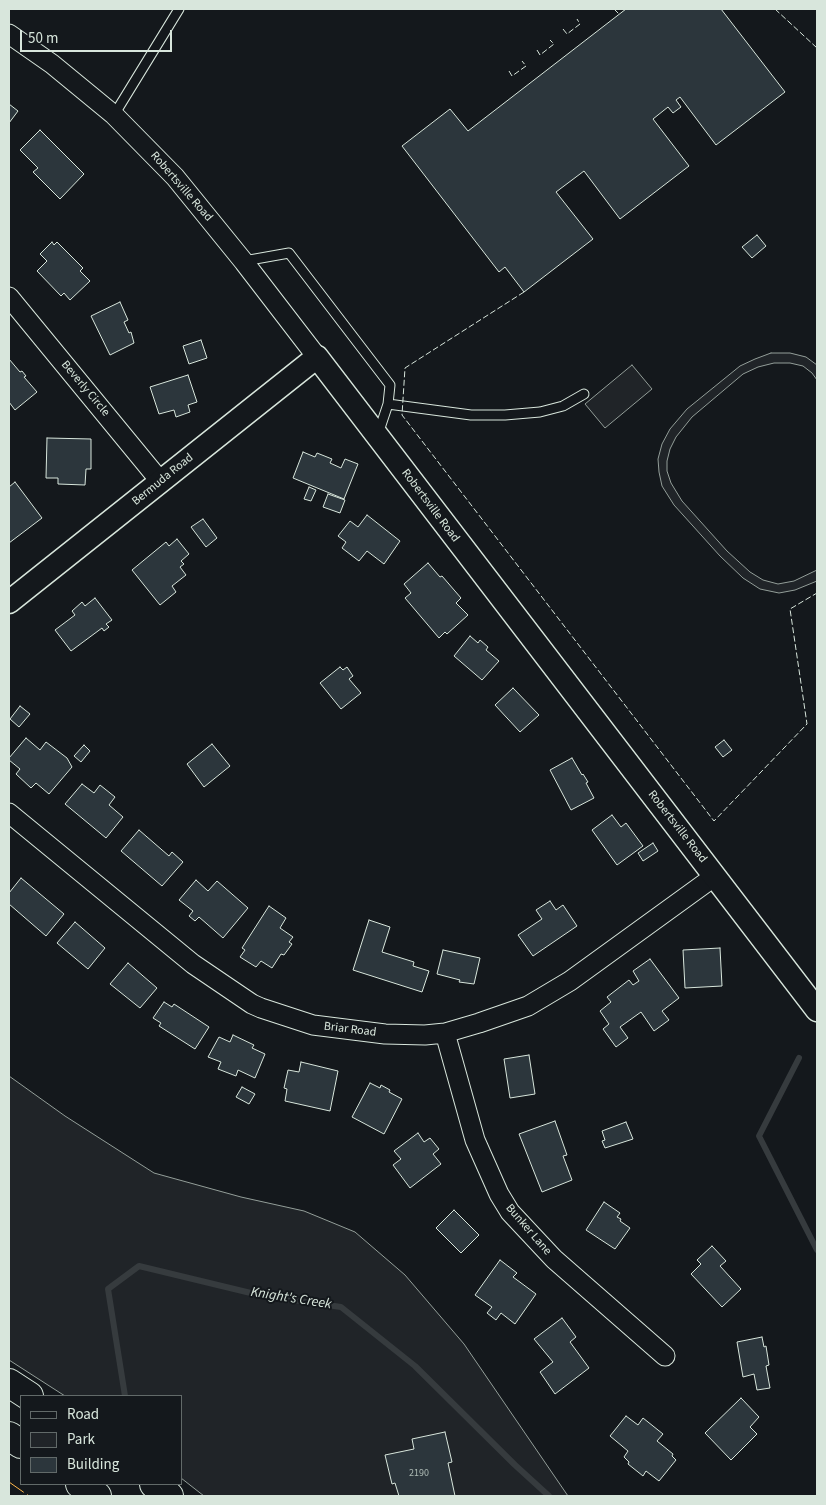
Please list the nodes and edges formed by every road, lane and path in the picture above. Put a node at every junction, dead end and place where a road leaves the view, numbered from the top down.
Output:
1 (175, 10) edge
2 (9, 34) edge
3 (114, 115) junction
4 (244, 262) junction
5 (9, 297) edge
6 (317, 357) junction
7 (584, 394) dead end
8 (388, 404) junction
9 (377, 436) junction
10 (161, 482) junction
11 (9, 602) edge
12 (9, 813) edge
13 (715, 876) junction
14 (817, 1010) edge
15 (444, 1033) junction
16 (665, 1356) dead end
17 (9, 1383) edge
18 (27, 1395) edge
19 (9, 1436) edge
20 (20, 1443) edge
21 (81, 1485) edge
22 (155, 1485) edge
23 (97, 1496) edge
24 (169, 1496) edge

1 - 3 lane
2 - 3 street, Robertsville Road
3 - 4 street, Robertsville Road
4 - 6 street, Robertsville Road
4 - 8 lane
5 - 10 street, Beverly Circle
6 - 9 street, Robertsville Road
6 - 10 street, Bermuda Road
7 - 8 lane
8 - 9 lane
9 - 13 street, Robertsville Road
10 - 11 street, Bermuda Road
12 - 15 street, Briar Road
13 - 14 street, Robertsville Road
13 - 15 street, Briar Road
15 - 16 street, Bunker Lane
17 - 18 highway
19 - 20 highway
21 - 23 highway
22 - 24 highway

